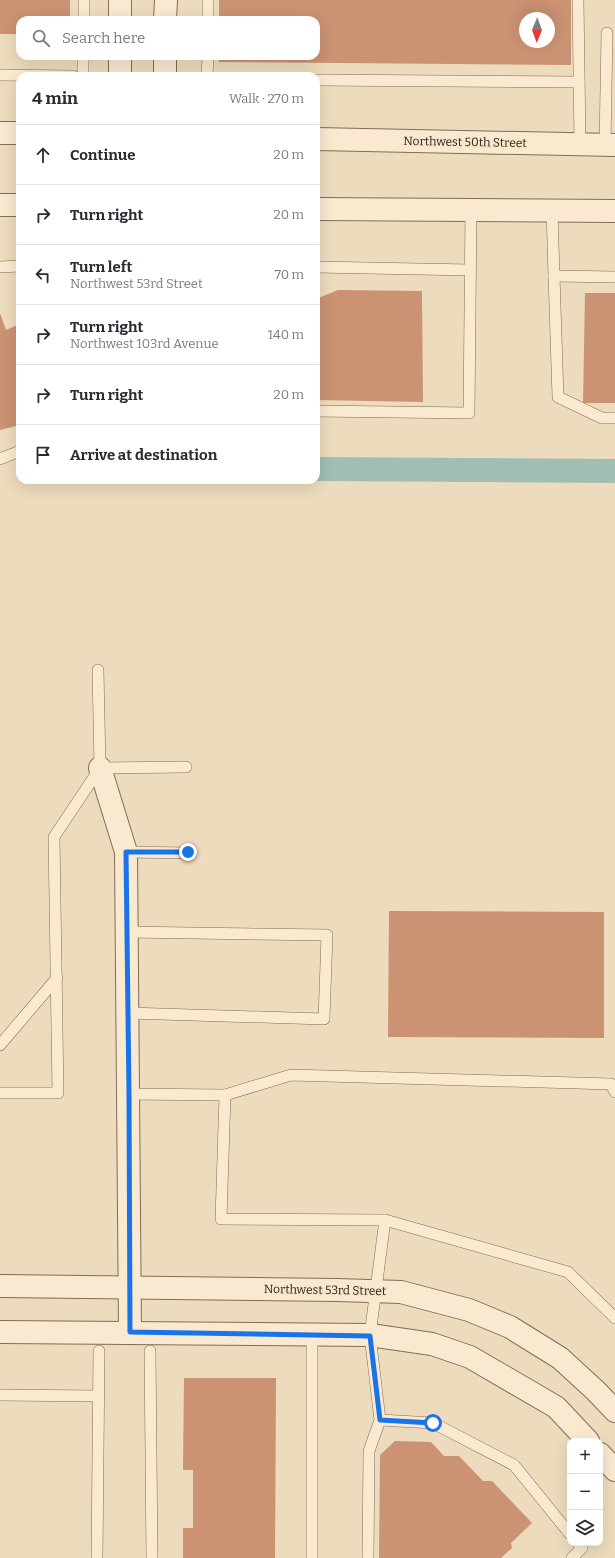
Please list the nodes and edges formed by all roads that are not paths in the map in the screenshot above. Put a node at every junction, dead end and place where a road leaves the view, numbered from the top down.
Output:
1 (84, 0) edge
2 (120, 0) edge
3 (166, 0) edge
4 (208, 0) edge
5 (578, 0) edge
6 (84, 16) edge
7 (120, 16) edge
8 (165, 16) edge
9 (208, 16) edge
10 (607, 33) dead end
11 (83, 60) edge
12 (120, 60) edge
13 (165, 60) edge
14 (208, 60) edge
15 (610, 70) edge
16 (83, 72) edge
17 (120, 72) edge
18 (165, 72) edge
19 (207, 72) edge
20 (0, 75) edge
21 (16, 75) edge
22 (320, 80) edge
23 (579, 82) junction
24 (0, 133) edge
25 (16, 133) edge
26 (320, 139) edge
27 (580, 144) junction
28 (610, 145) edge
29 (0, 205) edge
30 (16, 205) edge
31 (320, 209) edge
32 (552, 210) junction
33 (471, 211) junction
34 (615, 211) edge
35 (16, 266) edge
36 (0, 267) edge
37 (320, 267) edge
38 (470, 270) junction
39 (554, 276) junction
40 (615, 277) edge
41 (320, 411) edge
42 (615, 418) edge
43 (16, 453) edge
44 (0, 459) edge
45 (98, 670) dead end
46 (186, 767) dead end
47 (100, 768) junction
48 (126, 852) junction
49 (188, 852) dead end
50 (127, 932) junction
51 (57, 978) junction
52 (128, 1013) junction
53 (0, 1045) edge
54 (615, 1092) edge
55 (0, 1093) edge
56 (129, 1094) junction
57 (225, 1095) junction
58 (385, 1220) junction
59 (0, 1286) edge
60 (130, 1288) junction
61 (374, 1291) junction
62 (615, 1318) edge
63 (0, 1332) edge
64 (130, 1332) junction
65 (312, 1335) junction
66 (370, 1336) junction
67 (99, 1351) dead end
68 (150, 1351) dead end
69 (0, 1395) edge
70 (98, 1396) junction
71 (615, 1411) edge
72 (380, 1420) junction
73 (585, 1438) edge
74 (603, 1457) edge
75 (615, 1470) edge
76 (567, 1530) edge
77 (580, 1546) edge
78 (97, 1558) edge
79 (152, 1558) edge
80 (312, 1558) edge
81 (368, 1558) edge
82 (572, 1558) edge

1 - 6 lane
2 - 7 street
3 - 8 street
4 - 9 lane
5 - 23 lane
10 - 15 lane
11 - 16 lane
12 - 17 street
13 - 18 street
14 - 19 lane
15 - 28 lane
20 - 21 lane
22 - 23 lane
23 - 27 lane
24 - 25 street
26 - 27 street, Northwest 50th Street
27 - 28 street, Northwest 50th Street
29 - 30 street
31 - 33 street
32 - 33 street
32 - 34 street
32 - 39 lane
33 - 38 lane
35 - 36 lane
37 - 38 lane
38 - 41 lane
39 - 40 lane
39 - 42 lane
43 - 44 lane
45 - 47 lane
46 - 47 lane
47 - 48 street
47 - 51 lane
48 - 49 lane
48 - 50 street
50 - 52 street
50 - 52 lane
51 - 53 lane
51 - 55 lane
52 - 56 street
54 - 57 lane
56 - 57 lane
56 - 60 street
57 - 58 lane
58 - 61 lane
58 - 62 lane
59 - 60 street, Northwest 53rd Street
60 - 61 street, Northwest 53rd Street
60 - 64 street
61 - 66 lane
61 - 71 street, Northwest 53rd Street
63 - 64 street
64 - 65 street
65 - 66 street
65 - 80 lane
66 - 72 lane
66 - 73 street
67 - 70 lane
68 - 79 lane
69 - 70 lane
70 - 78 lane
72 - 76 lane
72 - 81 lane
74 - 75 street
77 - 82 lane

